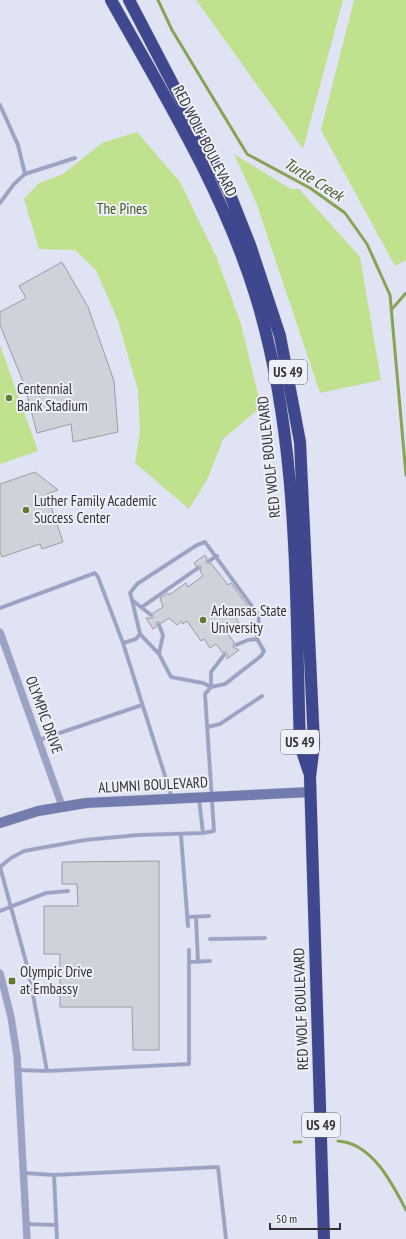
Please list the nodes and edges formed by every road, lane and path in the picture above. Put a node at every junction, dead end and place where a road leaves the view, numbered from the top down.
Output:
1 (111, 0) edge
2 (129, 0) edge
3 (0, 105) edge
4 (75, 158) dead end
5 (25, 174) junction
6 (0, 203) edge
7 (217, 556) junction
8 (209, 561) dead end
9 (198, 568) dead end
10 (132, 600) junction
11 (0, 608) edge
12 (142, 608) junction
13 (151, 615) dead end
14 (159, 625) dead end
15 (0, 632) edge
16 (140, 634) junction
17 (257, 639) junction
18 (123, 643) junction
19 (236, 645) dead end
20 (159, 654) junction
21 (224, 655) dead end
22 (211, 687) junction
23 (262, 696) dead end
24 (142, 705) junction
25 (208, 727) junction
26 (39, 740) junction
27 (310, 777) junction
28 (311, 792) junction
29 (212, 797) junction
30 (199, 798) junction
31 (172, 799) junction
32 (62, 806) junction
33 (0, 823) edge
34 (203, 833) junction
35 (181, 835) junction
36 (0, 867) edge
37 (68, 891) dead end
38 (12, 907) junction
39 (0, 911) edge
40 (209, 916) dead end
41 (188, 917) junction
42 (196, 917) junction
43 (188, 926) dead end
44 (265, 938) dead end
45 (210, 939) dead end
46 (190, 950) dead end
47 (190, 962) junction
48 (198, 962) junction
49 (210, 962) dead end
50 (0, 973) edge
51 (18, 1070) junction
52 (47, 1071) junction
53 (23, 1173) junction
54 (54, 1175) junction
55 (26, 1224) junction
56 (56, 1225) junction
57 (27, 1239) edge
58 (57, 1239) edge
59 (226, 1239) edge
60 (324, 1239) edge

1 - 27 highway, RED WOLF BOULEVARD / US 49
2 - 27 highway, RED WOLF BOULEVARD / US 49
3 - 5 lane
4 - 5 lane
5 - 6 lane
7 - 8 lane
7 - 10 lane
7 - 17 lane
9 - 12 lane
10 - 12 lane
10 - 16 lane
11 - 18 lane
12 - 13 lane
14 - 20 lane
15 - 26 street, OLYMPIC DRIVE
16 - 18 lane
16 - 20 lane
17 - 19 lane
17 - 22 lane
18 - 24 lane
20 - 22 lane
21 - 22 lane
22 - 25 lane
23 - 25 lane
24 - 26 lane
24 - 31 lane
25 - 29 lane
26 - 32 street, OLYMPIC DRIVE
27 - 28 highway, RED WOLF BOULEVARD / US 49
28 - 29 street, ALUMNI BOULEVARD
28 - 60 highway, RED WOLF BOULEVARD / US 49
29 - 30 street, ALUMNI BOULEVARD
29 - 34 lane
30 - 31 street, ALUMNI BOULEVARD
30 - 34 lane
31 - 32 street, ALUMNI BOULEVARD
32 - 33 street, ALUMNI BOULEVARD
34 - 35 lane
35 - 36 lane
35 - 41 lane
36 - 38 lane
37 - 38 lane
38 - 39 lane
38 - 52 lane
40 - 42 lane
41 - 42 lane
41 - 43 lane
42 - 48 lane
44 - 45 lane
46 - 47 lane
47 - 48 lane
47 - 52 lane
48 - 49 lane
50 - 51 street
51 - 52 lane
51 - 53 street
53 - 54 lane
53 - 55 street
54 - 56 lane
54 - 59 lane
55 - 56 lane
55 - 57 street
56 - 58 lane

